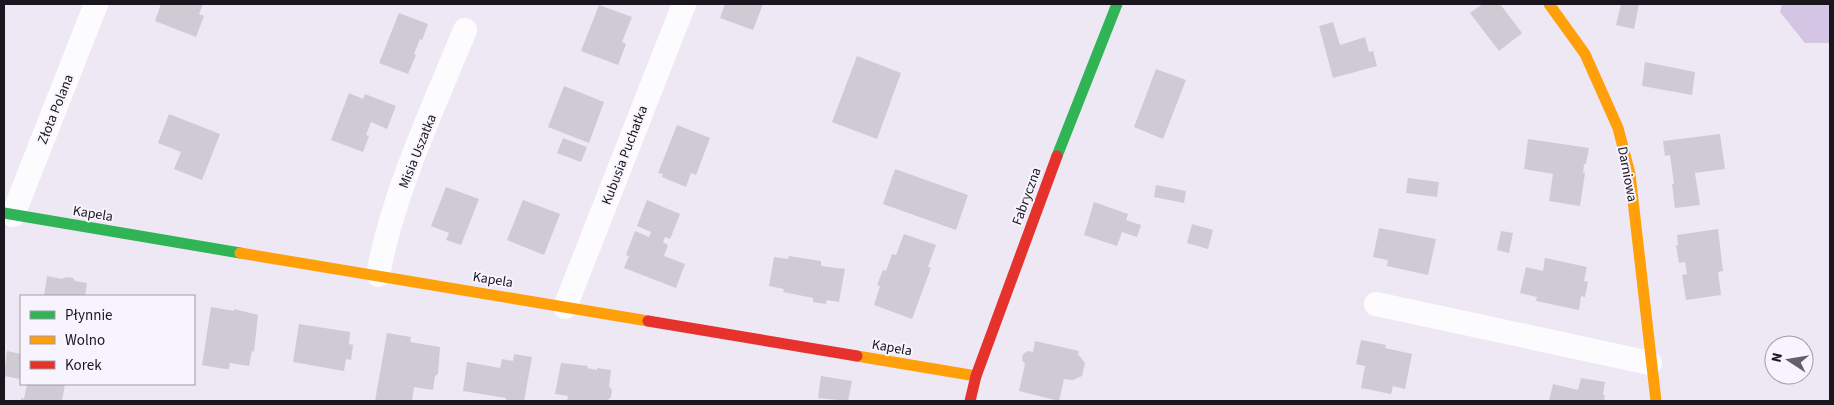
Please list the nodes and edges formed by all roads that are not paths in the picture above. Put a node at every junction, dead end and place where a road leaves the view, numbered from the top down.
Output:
1 (96, 4) edge
2 (684, 4) edge
3 (1117, 4) edge
4 (1549, 4) edge
5 (465, 30) dead end
6 (8, 214) edge
7 (378, 276) junction
8 (1376, 304) dead end
9 (565, 307) junction
10 (1650, 363) junction
11 (976, 376) junction
12 (970, 401) edge
13 (1656, 401) edge

1 - 6 street, Złota Polana
2 - 9 street, Kubusia Puchatka
3 - 11 street, Fabryczna
4 - 10 street, Darniowa
5 - 7 street, Misia Uszatka
6 - 7 street, Kapela
7 - 9 street, Kapela
8 - 10 street
9 - 11 street, Kapela
10 - 13 street, Darniowa
11 - 12 street, Fabryczna

